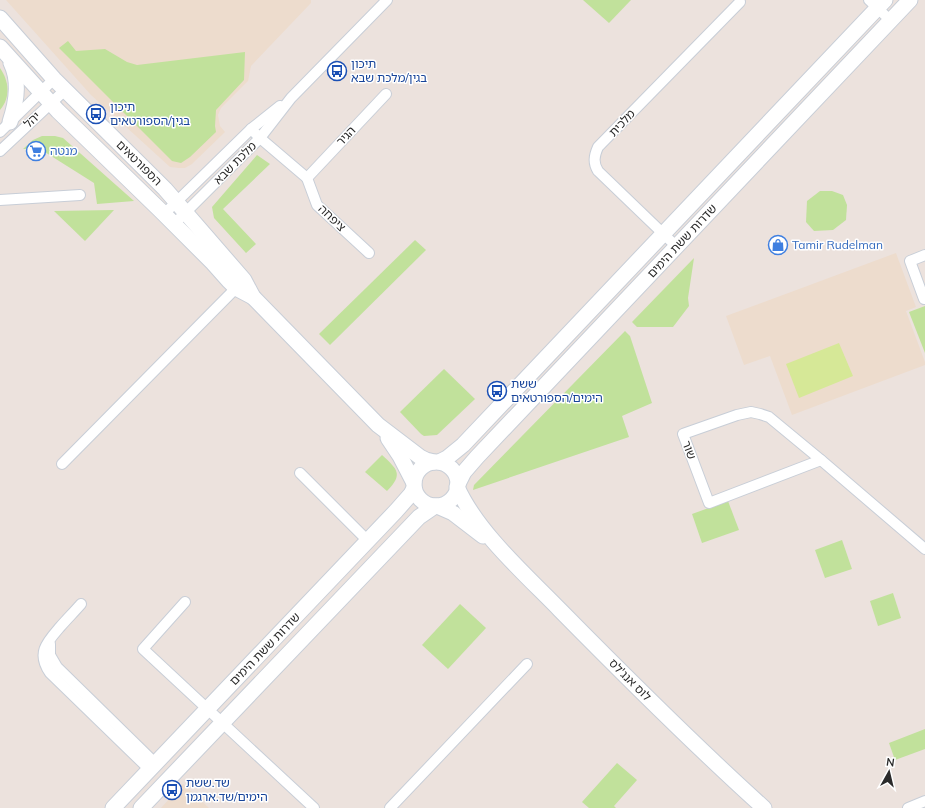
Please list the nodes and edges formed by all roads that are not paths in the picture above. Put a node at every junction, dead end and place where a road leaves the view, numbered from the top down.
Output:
1 (387, 0) edge
2 (910, 0) edge
3 (740, 2) dead end
4 (877, 3) edge
5 (0, 18) edge
6 (890, 21) junction
7 (4, 52) edge
8 (54, 79) junction
9 (65, 90) junction
10 (39, 92) junction
11 (386, 94) dead end
12 (291, 98) junction
13 (50, 103) junction
14 (5, 127) edge
15 (251, 129) junction
16 (260, 138) junction
17 (0, 151) edge
18 (306, 178) junction
19 (80, 195) dead end
20 (0, 200) edge
21 (181, 207) junction
22 (169, 219) junction
23 (664, 234) junction
24 (677, 247) junction
25 (369, 253) dead end
26 (925, 255) edge
27 (240, 284) junction
28 (924, 299) edge
29 (378, 425) junction
30 (821, 460) junction
31 (436, 462) junction
32 (62, 464) dead end
33 (300, 473) dead end
34 (414, 485) junction
35 (458, 486) junction
36 (436, 506) junction
37 (368, 541) junction
38 (500, 548) junction
39 (925, 549) edge
40 (185, 602) dead end
41 (81, 604) dead end
42 (527, 664) dead end
43 (208, 709) junction
44 (222, 723) junction
45 (153, 767) junction
46 (925, 801) edge
47 (113, 808) edge
48 (141, 808) edge
49 (314, 808) edge
50 (390, 808) edge
51 (764, 808) edge
52 (908, 808) edge

1 - 12 street, מלכת שבא
2 - 6 main road, שדרות ששת הימים
3 - 23 street, מלכית
4 - 6 street
4 - 23 main road, שדרות ששת הימים
5 - 8 main road, הספורטאים
6 - 24 main road, שדרות ששת הימים
7 - 10 main road, הספורטאים
7 - 14 main road
8 - 9 main road, הספורטאים
8 - 10 street, יהל
9 - 13 street, יהל
9 - 21 main road, הספורטאים
10 - 13 main road, הספורטאים
10 - 14 street, יהל
11 - 18 street, הגיר
12 - 15 street, מלכת שבא
12 - 16 street, מלכת שבא
13 - 17 street, יהל
13 - 22 main road, הספורטאים
15 - 16 street, ציפחה
15 - 21 street, מלכת שבא
16 - 18 street, ציפחה
16 - 21 street, מלכת שבא
18 - 25 street, ציפחה
19 - 20 street
21 - 22 street, מלכת שבא
21 - 22 street, מלכת שבא
21 - 27 main road, הספורטאים
22 - 27 main road, הספורטאים
23 - 24 street, מלכית
23 - 31 main road, שדרות ששת הימים
24 - 35 main road, שדרות ששת הימים
26 - 28 street
27 - 29 main road, הספורטאים
27 - 32 street
29 - 31 main road, הספורטאים
29 - 34 main road, הספורטאים
30 - 30 street, שור
30 - 39 street, שור
31 - 34 main road
31 - 35 main road
33 - 37 street
34 - 36 main road
34 - 37 main road, שדרות ששת הימים
35 - 36 main road
35 - 38 main road, לוס אנג'לס
36 - 38 main road, לוס אנג'לס
36 - 44 main road, שדרות ששת הימים
37 - 43 main road, שדרות ששת הימים
38 - 51 main road, לוס אנג'לס
40 - 43 street
41 - 45 street
42 - 50 street
43 - 44 street
43 - 45 main road, שדרות ששת הימים
44 - 48 main road, שדרות ששת הימים
44 - 49 street
45 - 47 main road, שדרות ששת הימים
46 - 52 street

